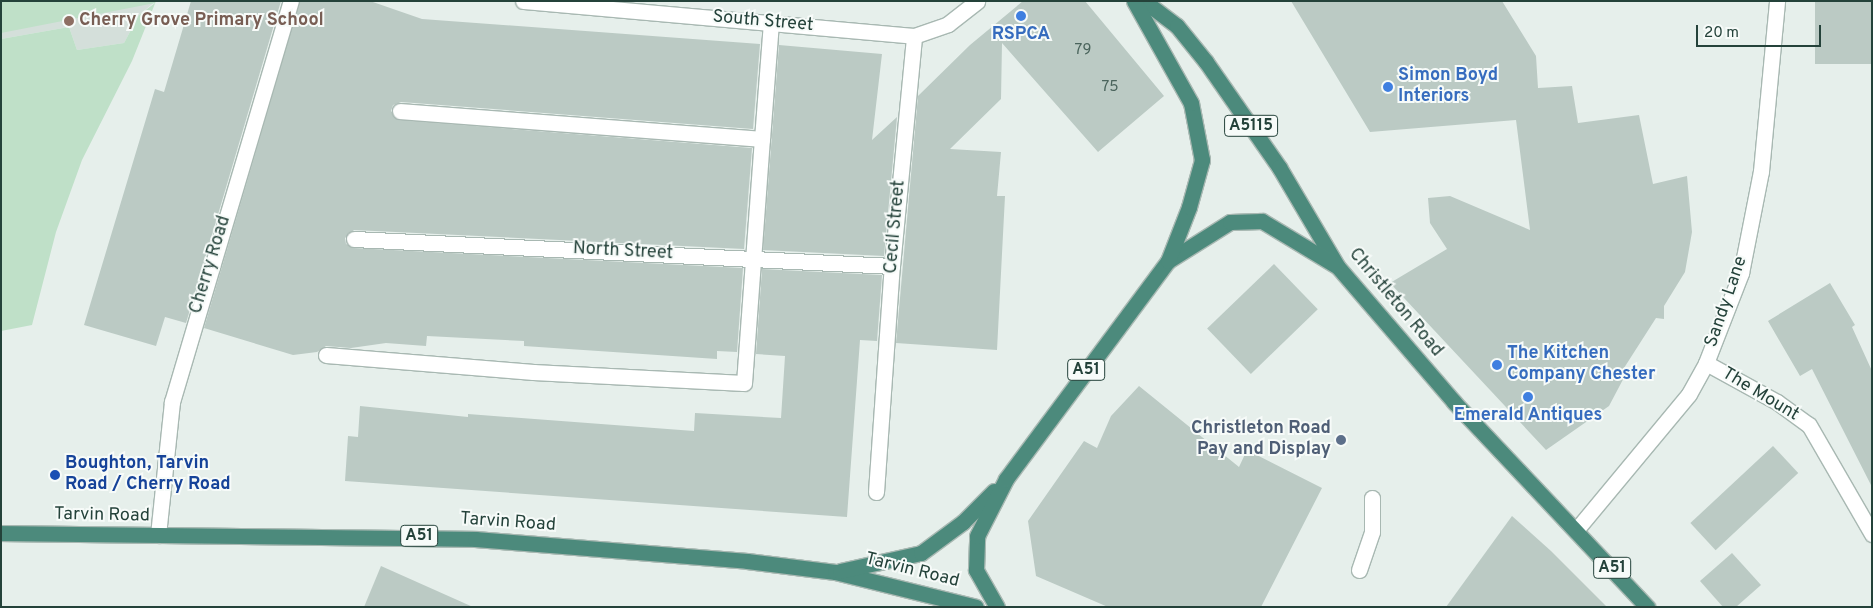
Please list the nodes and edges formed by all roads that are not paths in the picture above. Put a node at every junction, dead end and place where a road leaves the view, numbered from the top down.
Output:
1 (291, 1) edge
2 (523, 1) edge
3 (977, 1) edge
4 (1134, 1) edge
5 (1144, 1) edge
6 (1777, 1) edge
7 (771, 23) junction
8 (914, 36) junction
9 (400, 111) dead end
10 (762, 139) junction
11 (354, 239) dead end
12 (752, 259) junction
13 (1168, 261) junction
14 (892, 266) junction
15 (1338, 267) junction
16 (326, 354) dead end
17 (1706, 363) junction
18 (1006, 479) junction
19 (876, 492) dead end
20 (1372, 498) dead end
21 (1577, 529) junction
22 (1, 533) edge
23 (1872, 534) edge
24 (158, 535) junction
25 (1359, 570) dead end
26 (835, 572) junction
27 (976, 607) edge
28 (997, 607) edge
29 (1647, 607) edge

1 - 24 street, Cherry Road
2 - 7 street, South Street
3 - 8 street
4 - 13 highway, A5115
5 - 15 highway, Christleton Road / A5115
6 - 17 street, Sandy Lane
7 - 8 street, South Street
7 - 10 street
8 - 14 street, Cecil Street
9 - 10 street
10 - 12 street
11 - 12 street, North Street
12 - 14 street, North Street
12 - 16 street
13 - 15 highway, A51
13 - 18 highway, A51
14 - 19 street, Cecil Street
15 - 21 highway, Christleton Road / A51
17 - 21 street, Sandy Lane
17 - 23 street, The Mount
18 - 26 highway
18 - 28 highway, A51
20 - 25 street
21 - 29 highway, Christleton Road / A51
22 - 24 highway, Tarvin Road / A51
24 - 26 highway, Tarvin Road / A51
26 - 27 highway, Tarvin Road / A51

